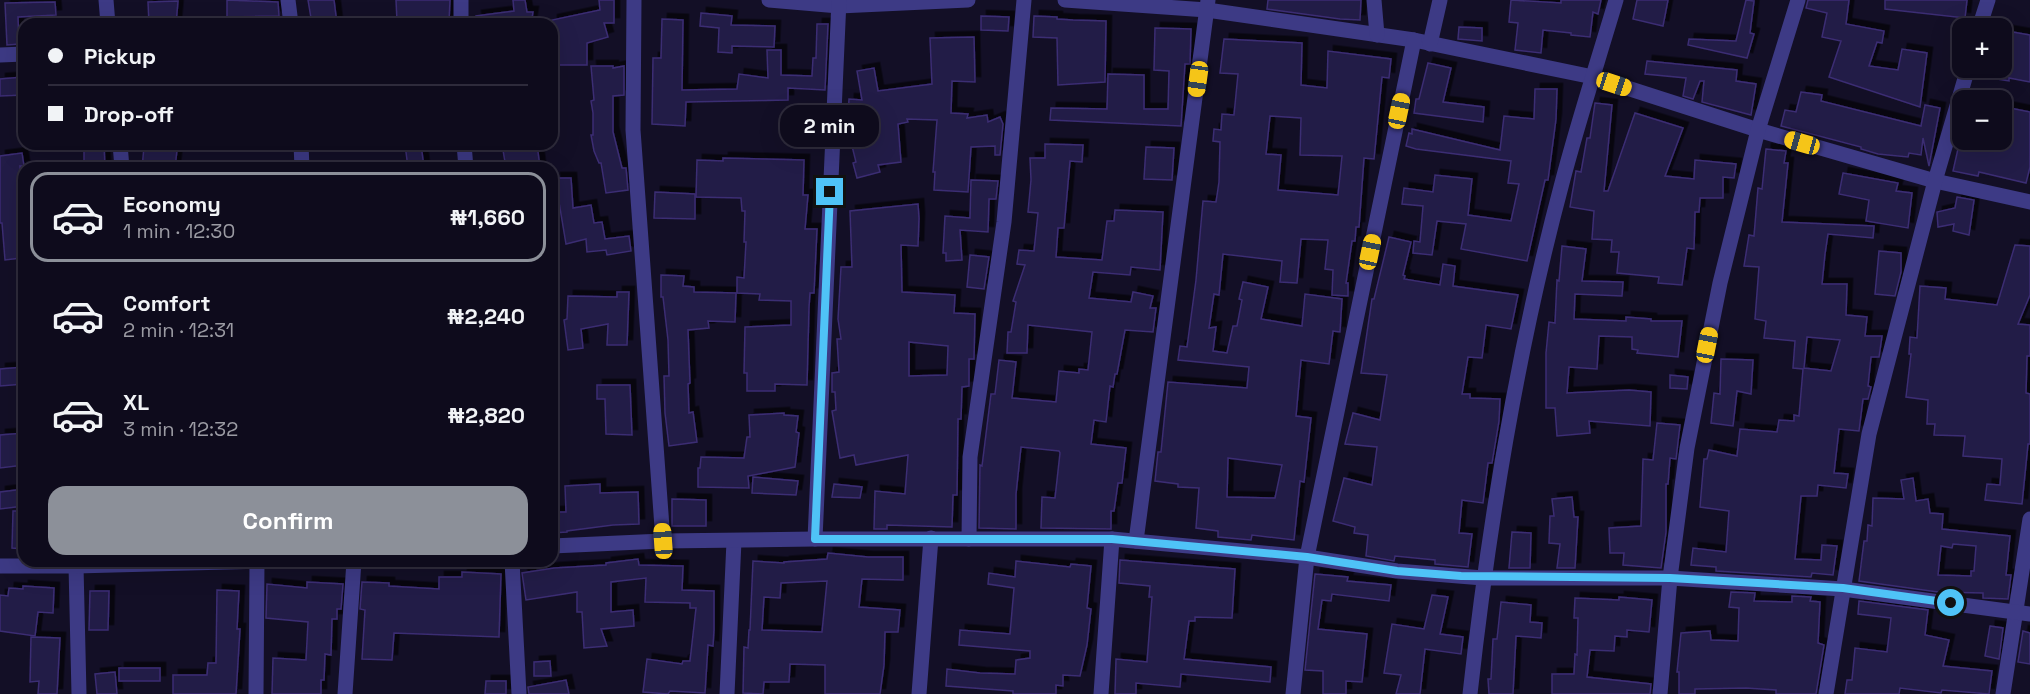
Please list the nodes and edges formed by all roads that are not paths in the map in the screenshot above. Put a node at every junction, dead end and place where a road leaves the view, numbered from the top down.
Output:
1 (106, 0) edge
2 (288, 0) edge
3 (461, 0) edge
4 (634, 0) edge
5 (769, 0) edge
6 (968, 0) edge
7 (1024, 0) edge
8 (1065, 0) edge
9 (1374, 0) edge
10 (1440, 0) edge
11 (1616, 0) edge
12 (1798, 0) edge
13 (1988, 0) edge
14 (839, 3) edge
15 (1208, 5) edge
16 (108, 18) edge
17 (290, 18) edge
18 (461, 18) edge
19 (1982, 18) edge
20 (1377, 35) junction
21 (1414, 40) junction
22 (1430, 44) junction
23 (18, 54) edge
24 (0, 55) edge
25 (1593, 77) junction
26 (1965, 78) edge
27 (1758, 130) junction
28 (1935, 181) junction
29 (2030, 202) edge
30 (2030, 519) edge
31 (931, 538) junction
32 (969, 538) junction
33 (815, 539) junction
34 (1112, 539) junction
35 (663, 541) junction
36 (734, 541) junction
37 (1136, 541) junction
38 (558, 546) edge
39 (1307, 557) junction
40 (0, 566) edge
41 (18, 566) edge
42 (76, 567) edge
43 (257, 567) edge
44 (354, 567) edge
45 (512, 567) edge
46 (1483, 578) junction
47 (1670, 578) junction
48 (1843, 588) junction
49 (2023, 613) edge
50 (79, 694) edge
51 (256, 694) edge
52 (345, 694) edge
53 (519, 694) edge
54 (727, 694) edge
55 (919, 694) edge
56 (1101, 694) edge
57 (1293, 694) edge
58 (1470, 694) edge
59 (1660, 694) edge
60 (1826, 694) edge
61 (2003, 694) edge

1 - 16 street
2 - 17 street
3 - 18 street
4 - 35 street
5 - 14 street
6 - 14 street
7 - 32 street
8 - 15 street
9 - 20 street
10 - 22 street
11 - 25 street
12 - 27 street
13 - 19 street
14 - 33 street
15 - 20 street
15 - 37 street
20 - 21 street
21 - 22 street
21 - 39 street
22 - 25 street
23 - 24 street
25 - 27 street
25 - 46 street
26 - 28 street
27 - 28 street
27 - 47 street
28 - 29 street
28 - 48 street
30 - 49 street
31 - 32 street
31 - 33 street
31 - 55 street
32 - 34 street
33 - 36 street
34 - 37 street
34 - 56 street
35 - 36 street
35 - 38 street
36 - 54 street
37 - 39 street
39 - 46 street
39 - 57 street
40 - 41 street
42 - 50 street
43 - 51 street
44 - 52 street
45 - 53 street
46 - 47 street
46 - 58 street
47 - 48 street
47 - 59 street
48 - 49 street
48 - 60 street
49 - 61 street

